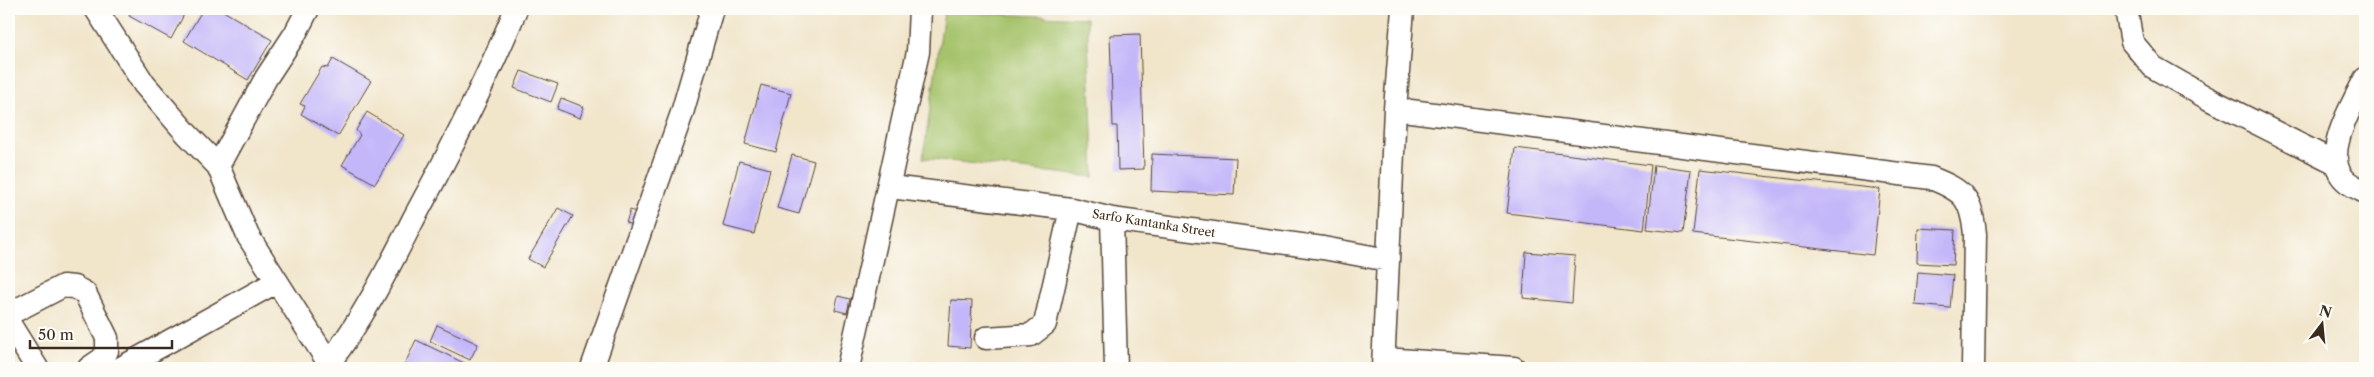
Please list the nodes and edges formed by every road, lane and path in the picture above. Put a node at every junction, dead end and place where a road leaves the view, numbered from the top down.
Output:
1 (96, 9) edge
2 (308, 9) edge
3 (516, 9) edge
4 (712, 9) edge
5 (920, 9) edge
6 (1403, 9) edge
7 (2126, 9) edge
8 (2365, 79) edge
9 (1395, 109) junction
10 (2336, 163) junction
11 (218, 166) junction
12 (890, 187) junction
13 (2365, 192) edge
14 (1070, 209) junction
15 (1112, 219) junction
16 (1388, 260) junction
17 (276, 282) junction
18 (9, 314) edge
19 (9, 323) edge
20 (986, 338) dead end
21 (1383, 364) edge
22 (330, 366) edge
23 (38, 368) edge
24 (89, 368) edge
25 (121, 368) edge
26 (592, 368) edge
27 (848, 368) edge
28 (1116, 368) edge
29 (1514, 368) edge
30 (1973, 368) edge

1 - 11 street
2 - 11 street
3 - 22 street
4 - 26 street
5 - 12 street
6 - 9 street
7 - 10 street
8 - 10 street
9 - 16 street
9 - 30 street
10 - 13 street
11 - 17 street
12 - 14 street, Sarfo Kantanka Street
12 - 27 street
14 - 15 street, Sarfo Kantanka Street
14 - 20 street
15 - 16 street, Sarfo Kantanka Street
15 - 28 street
16 - 21 street
17 - 22 street
17 - 25 street
18 - 24 street
19 - 23 street
21 - 29 street

